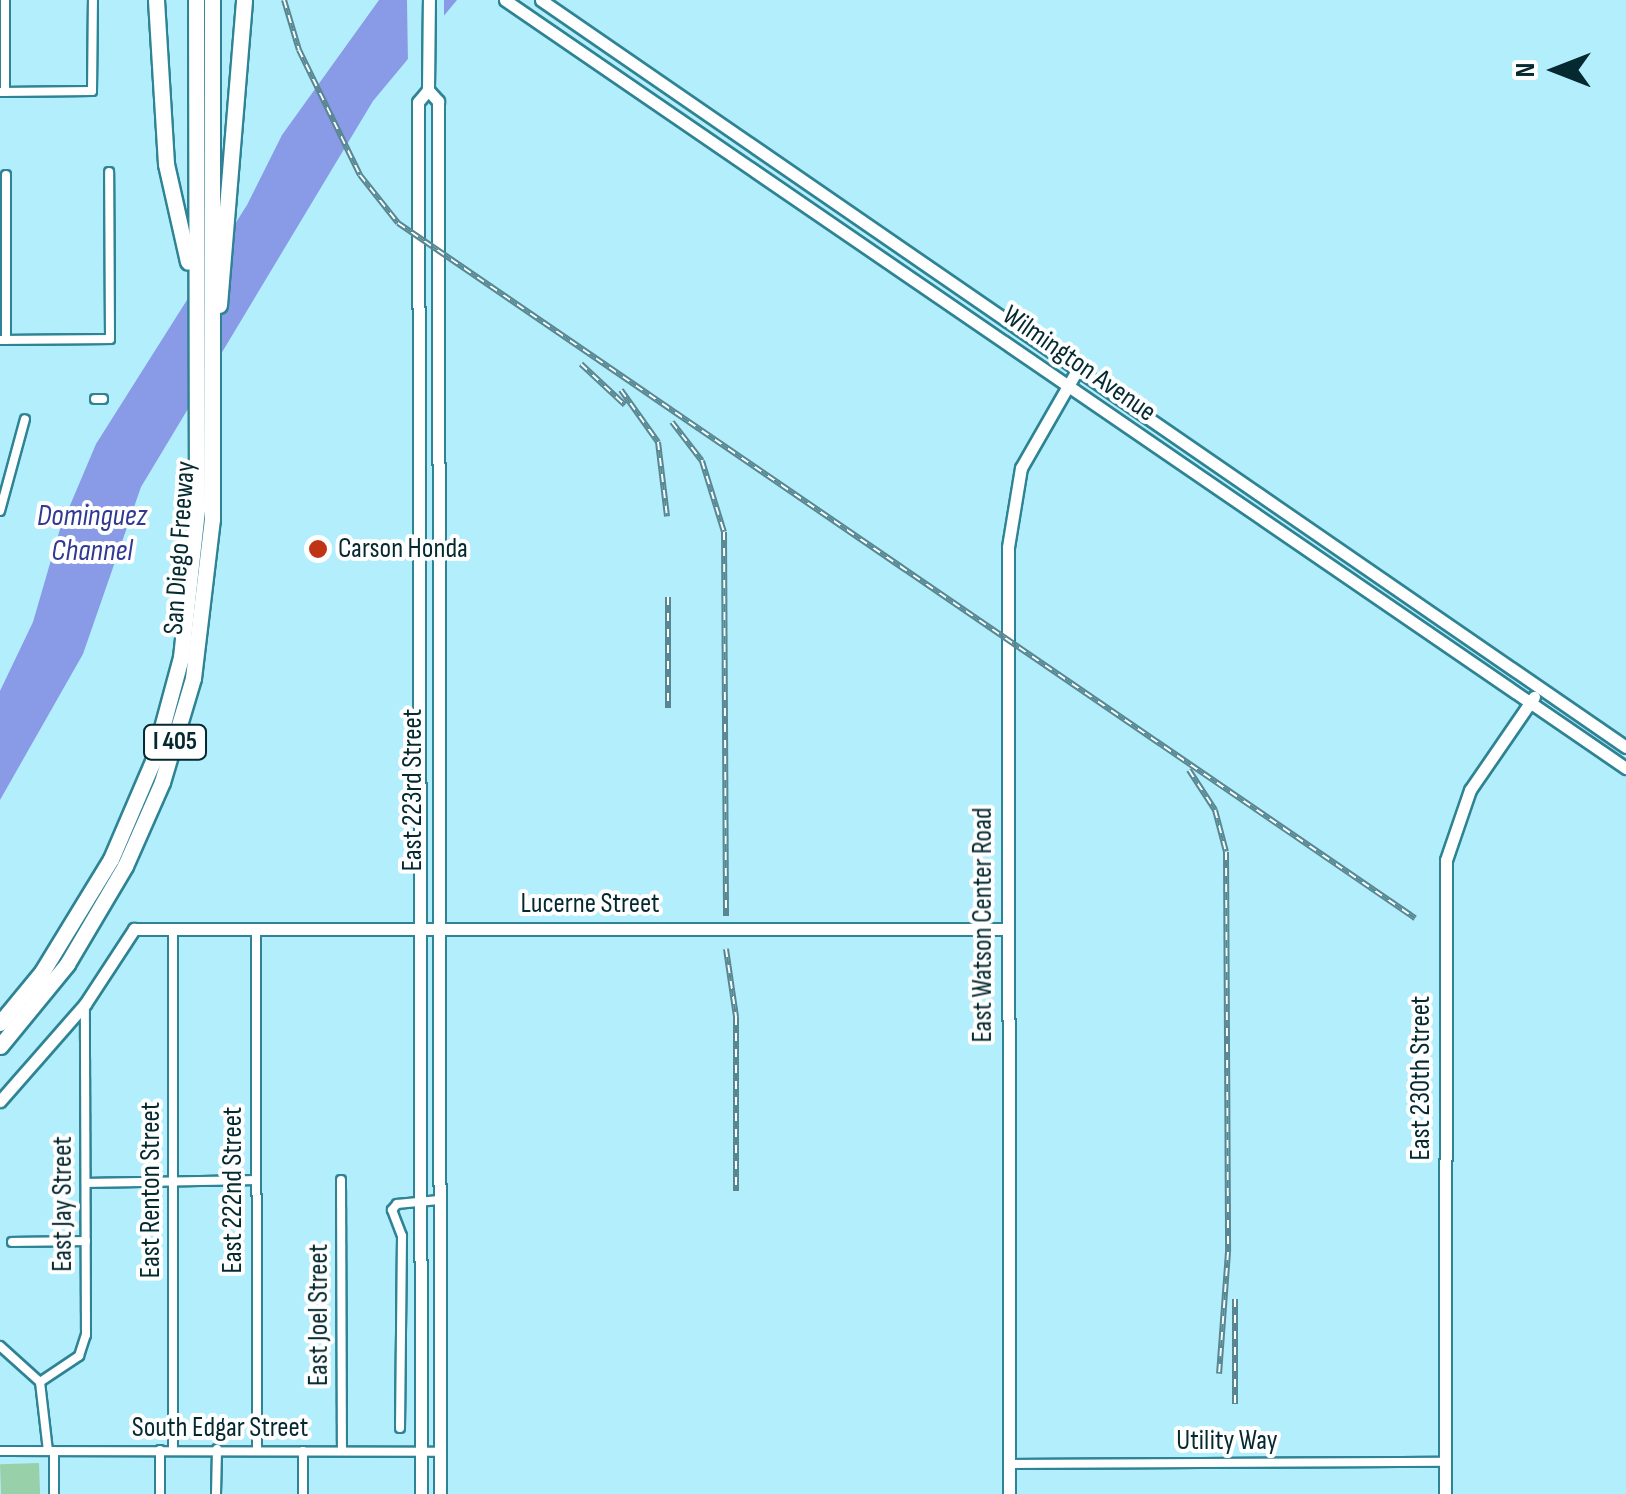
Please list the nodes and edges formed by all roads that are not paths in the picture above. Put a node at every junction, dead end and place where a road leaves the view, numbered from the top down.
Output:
1 (5, 0) edge
2 (92, 0) edge
3 (156, 0) edge
4 (186, 0) edge
5 (199, 0) edge
6 (212, 0) edge
7 (244, 0) edge
8 (429, 0) edge
9 (505, 0) edge
10 (541, 0) edge
11 (428, 90) junction
12 (3, 92) edge
13 (784, 171) junction
14 (109, 172) dead end
15 (6, 175) dead end
16 (776, 184) junction
17 (188, 262) junction
18 (3, 340) edge
19 (212, 348) junction
20 (1076, 372) junction
21 (1067, 388) junction
22 (25, 418) dead end
23 (195, 421) junction
24 (0, 511) edge
25 (1540, 688) junction
26 (1531, 704) junction
27 (1626, 747) edge
28 (1626, 768) edge
29 (1008, 929) junction
30 (174, 930) junction
31 (256, 930) junction
32 (420, 930) junction
33 (438, 930) junction
34 (85, 1004) junction
35 (0, 1009) edge
36 (0, 1023) edge
37 (0, 1031) edge
38 (0, 1046) edge
39 (0, 1101) edge
40 (256, 1180) junction
41 (341, 1180) dead end
42 (173, 1181) junction
43 (87, 1182) junction
44 (439, 1200) junction
45 (420, 1201) junction
46 (12, 1242) dead end
47 (86, 1242) junction
48 (0, 1346) edge
49 (40, 1382) junction
50 (400, 1428) dead end
51 (217, 1449) junction
52 (160, 1450) junction
53 (173, 1450) junction
54 (257, 1450) junction
55 (342, 1450) junction
56 (0, 1451) edge
57 (51, 1451) junction
58 (302, 1451) junction
59 (421, 1452) junction
60 (440, 1452) junction
61 (1445, 1462) junction
62 (1010, 1464) junction
63 (54, 1494) edge
64 (160, 1494) edge
65 (216, 1494) edge
66 (303, 1494) edge
67 (421, 1494) edge
68 (440, 1494) edge
69 (1009, 1494) edge
70 (1445, 1494) edge

1 - 12 street
2 - 12 street
3 - 17 highway
4 - 17 highway, San Diego Freeway / I 405
5 - 23 highway
6 - 19 highway, San Diego Freeway / I 405
7 - 19 highway
8 - 11 main road, East 223rd Street
9 - 16 main road, Wilmington Avenue
10 - 13 main road, Wilmington Avenue
11 - 32 main road, East 223rd Street
11 - 33 main road, East 223rd Street
13 - 16 main road
13 - 20 main road, Wilmington Avenue
14 - 18 street
15 - 18 street
16 - 21 main road, Wilmington Avenue
17 - 23 highway, San Diego Freeway / I 405
19 - 38 highway, San Diego Freeway / I 405
20 - 21 main road, East Watson Center Road
20 - 25 main road, Wilmington Avenue
21 - 26 main road, Wilmington Avenue
21 - 29 main road, East Watson Center Road
22 - 24 street
23 - 35 highway, San Diego Freeway / I 405
23 - 36 highway
23 - 37 highway
25 - 26 main road, East 230th Street
25 - 27 main road, Wilmington Avenue
26 - 28 main road, Wilmington Avenue
26 - 61 main road, East 230th Street
29 - 33 main road, Lucerne Street
29 - 62 main road, East Watson Center Road
30 - 31 main road, Lucerne Street
30 - 34 main road, Lucerne Street
30 - 42 street, East Renton Street
31 - 32 main road, Lucerne Street
31 - 40 street, East 222nd Street
32 - 33 main road, Lucerne Street
32 - 45 main road, East 223rd Street
33 - 44 main road, East 223rd Street
34 - 39 main road
34 - 43 street, East Jay Street
40 - 42 street
40 - 54 street, East 222nd Street
41 - 55 street, East Joel Street
42 - 43 street
42 - 53 street, East Renton Street
43 - 47 street, East Jay Street
44 - 45 street
44 - 60 main road, East 223rd Street
45 - 50 street
45 - 59 main road, East 223rd Street
46 - 47 street
47 - 49 street, East Jay Street
48 - 49 street
49 - 57 street
51 - 53 street, South Edgar Street
51 - 54 street, South Edgar Street
51 - 65 street
52 - 53 street, South Edgar Street
52 - 57 street, South Edgar Street
52 - 64 street
54 - 58 street, South Edgar Street
55 - 58 street, South Edgar Street
55 - 59 street, South Edgar Street
56 - 57 street, South Edgar Street
57 - 63 street
58 - 66 street
59 - 60 street, South Edgar Street
59 - 67 main road, East 223rd Street
60 - 68 main road, East 223rd Street
61 - 62 street, Utility Way
61 - 70 main road, East 230th Street
62 - 69 main road, East Watson Center Road

